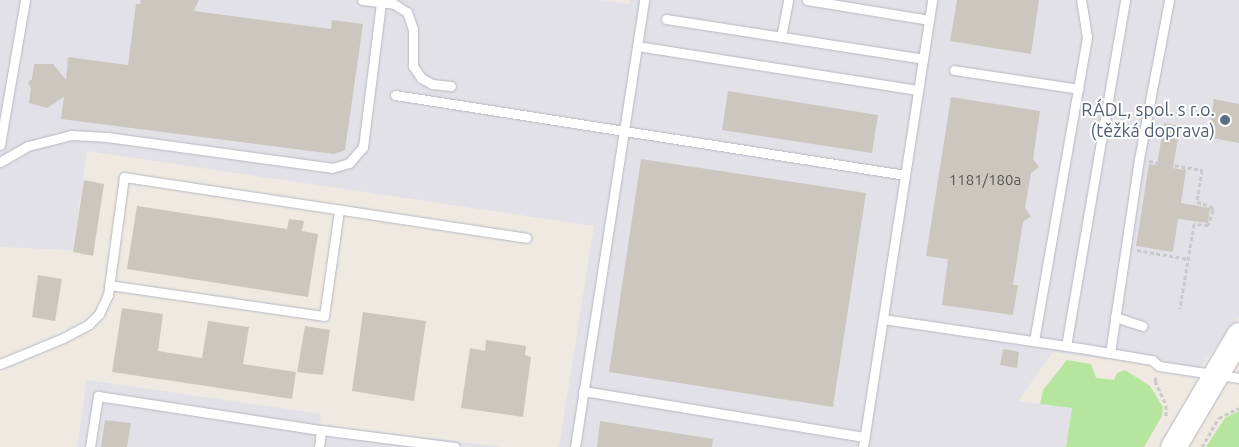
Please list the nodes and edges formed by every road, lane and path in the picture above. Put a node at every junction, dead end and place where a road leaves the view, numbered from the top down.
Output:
1 (25, 0) edge
2 (362, 0) edge
3 (644, 0) edge
4 (788, 0) edge
5 (807, 0) edge
6 (932, 0) edge
7 (1080, 0) edge
8 (1125, 0) edge
9 (1168, 0) edge
10 (381, 2) junction
11 (666, 19) dead end
12 (929, 20) junction
13 (782, 37) junction
14 (637, 46) junction
15 (923, 59) junction
16 (954, 70) dead end
17 (451, 86) dead end
18 (1079, 89) junction
19 (918, 90) junction
20 (395, 95) dead end
21 (624, 131) junction
22 (0, 145) edge
23 (1139, 159) junction
24 (0, 162) edge
25 (905, 175) junction
26 (339, 210) junction
27 (526, 238) dead end
28 (1126, 248) junction
29 (1188, 259) junction
30 (109, 285) junction
31 (1180, 308) dead end
32 (1115, 318) junction
33 (883, 319) junction
34 (1143, 326) dead end
35 (1239, 334) edge
36 (1034, 342) junction
37 (1066, 346) junction
38 (1110, 354) junction
39 (0, 364) edge
40 (1158, 366) junction
41 (1233, 374) edge
42 (584, 391) junction
43 (1239, 408) edge
44 (1163, 422) dead end
45 (321, 430) junction
46 (864, 437) junction
47 (90, 447) edge
48 (319, 447) edge
49 (454, 447) edge
50 (575, 447) edge
51 (863, 447) edge
52 (1173, 447) edge
53 (1193, 447) edge
54 (1202, 447) edge

1 - 22 lane
2 - 10 lane
3 - 14 lane
4 - 13 lane
5 - 12 lane
6 - 12 lane
7 - 18 lane
8 - 37 lane
9 - 23 lane
10 - 17 lane
10 - 24 lane
11 - 13 lane
12 - 15 lane
13 - 15 lane
14 - 19 lane
14 - 21 lane
15 - 19 lane
16 - 18 lane
18 - 36 lane
19 - 25 lane
20 - 21 lane
21 - 25 lane
21 - 42 lane
23 - 28 lane
23 - 29 path
25 - 33 lane
26 - 27 lane
26 - 30 lane
26 - 30 lane
28 - 29 path
28 - 32 lane
29 - 31 path
30 - 39 lane
32 - 34 lane
32 - 38 lane
33 - 36 lane
33 - 46 lane
35 - 41 main road
36 - 37 lane
37 - 38 lane
38 - 40 lane
40 - 41 lane
40 - 44 path
41 - 52 main road
41 - 53 main road
42 - 46 lane
42 - 50 lane
43 - 54 path
45 - 47 lane
45 - 48 lane
45 - 49 lane
46 - 51 lane

